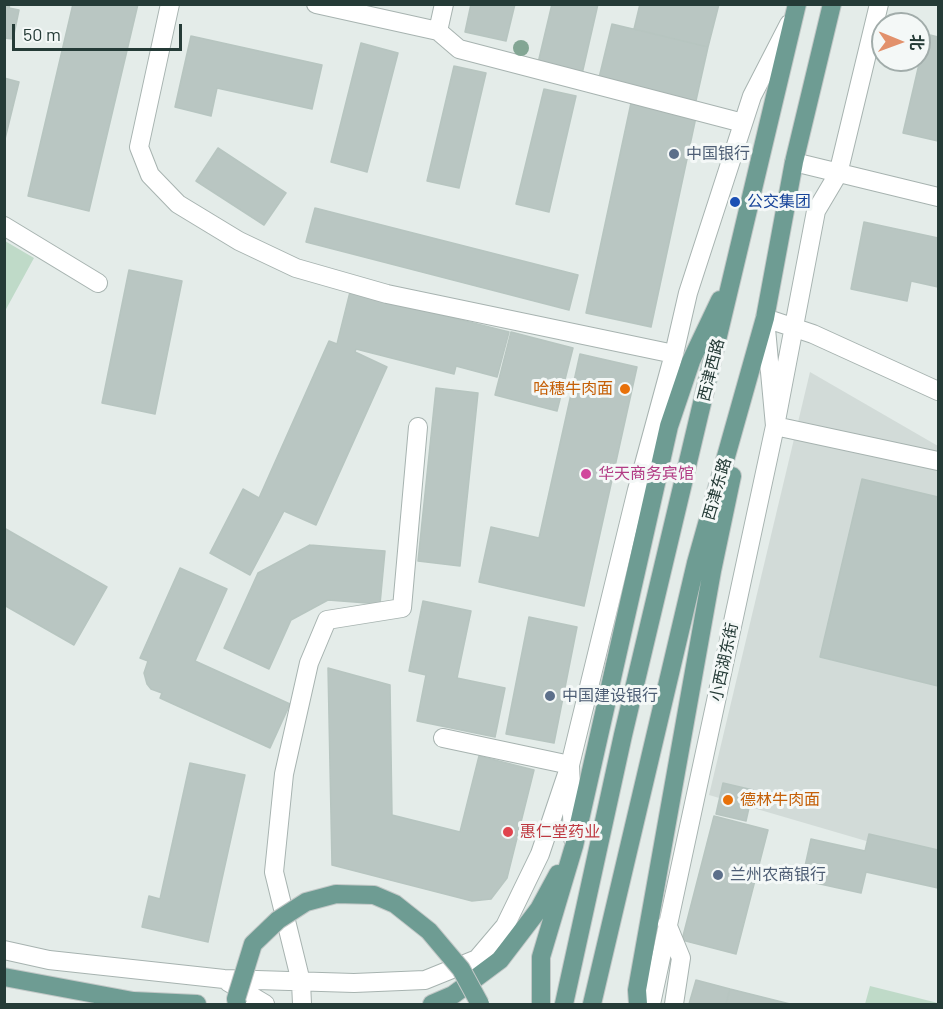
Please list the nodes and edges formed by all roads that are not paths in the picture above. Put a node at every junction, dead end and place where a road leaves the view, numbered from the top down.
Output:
1 (170, 4) edge
2 (444, 4) edge
3 (832, 4) edge
4 (879, 4) edge
5 (320, 5) edge
6 (796, 8) edge
7 (438, 31) junction
8 (743, 123) junction
9 (794, 162) junction
10 (838, 174) junction
11 (939, 196) edge
12 (4, 226) edge
13 (737, 264) junction
14 (98, 283) dead end
15 (765, 318) junction
16 (793, 327) junction
17 (674, 354) junction
18 (939, 391) edge
19 (775, 426) junction
20 (418, 427) dead end
21 (939, 460) edge
22 (704, 567) junction
23 (443, 738) dead end
24 (570, 765) junction
25 (574, 846) junction
26 (667, 924) junction
27 (4, 950) edge
28 (4, 977) edge
29 (224, 979) junction
30 (301, 982) junction
31 (131, 1003) edge
32 (196, 1004) edge
33 (302, 1004) edge
34 (237, 1005) edge
35 (265, 1005) edge
36 (432, 1005) edge
37 (480, 1005) edge
38 (541, 1005) edge
39 (564, 1005) edge
40 (593, 1005) edge
41 (638, 1005) edge
42 (651, 1005) edge
43 (674, 1005) edge

1 - 17 street
2 - 7 street
3 - 9 main road
4 - 10 street
5 - 7 street
6 - 8 street
6 - 13 main road, 西津西路
7 - 8 street
8 - 17 street
9 - 10 street
9 - 15 main road
10 - 11 street
10 - 16 street
12 - 14 street
13 - 25 main road
13 - 39 main road, 西津西路
15 - 16 street
15 - 19 street, 小西湖东街
15 - 22 main road
16 - 18 street
16 - 19 street
17 - 24 street
19 - 21 street
19 - 26 street, 小西湖东街
20 - 30 street
22 - 40 main road
22 - 41 main road
23 - 24 street
24 - 25 street
24 - 30 street
25 - 36 main road
25 - 38 main road
26 - 42 street, 小西湖东街
26 - 43 street
27 - 29 street
28 - 31 main road
29 - 30 street
29 - 35 street
30 - 33 street
31 - 32 main road
34 - 37 main road, bridge

